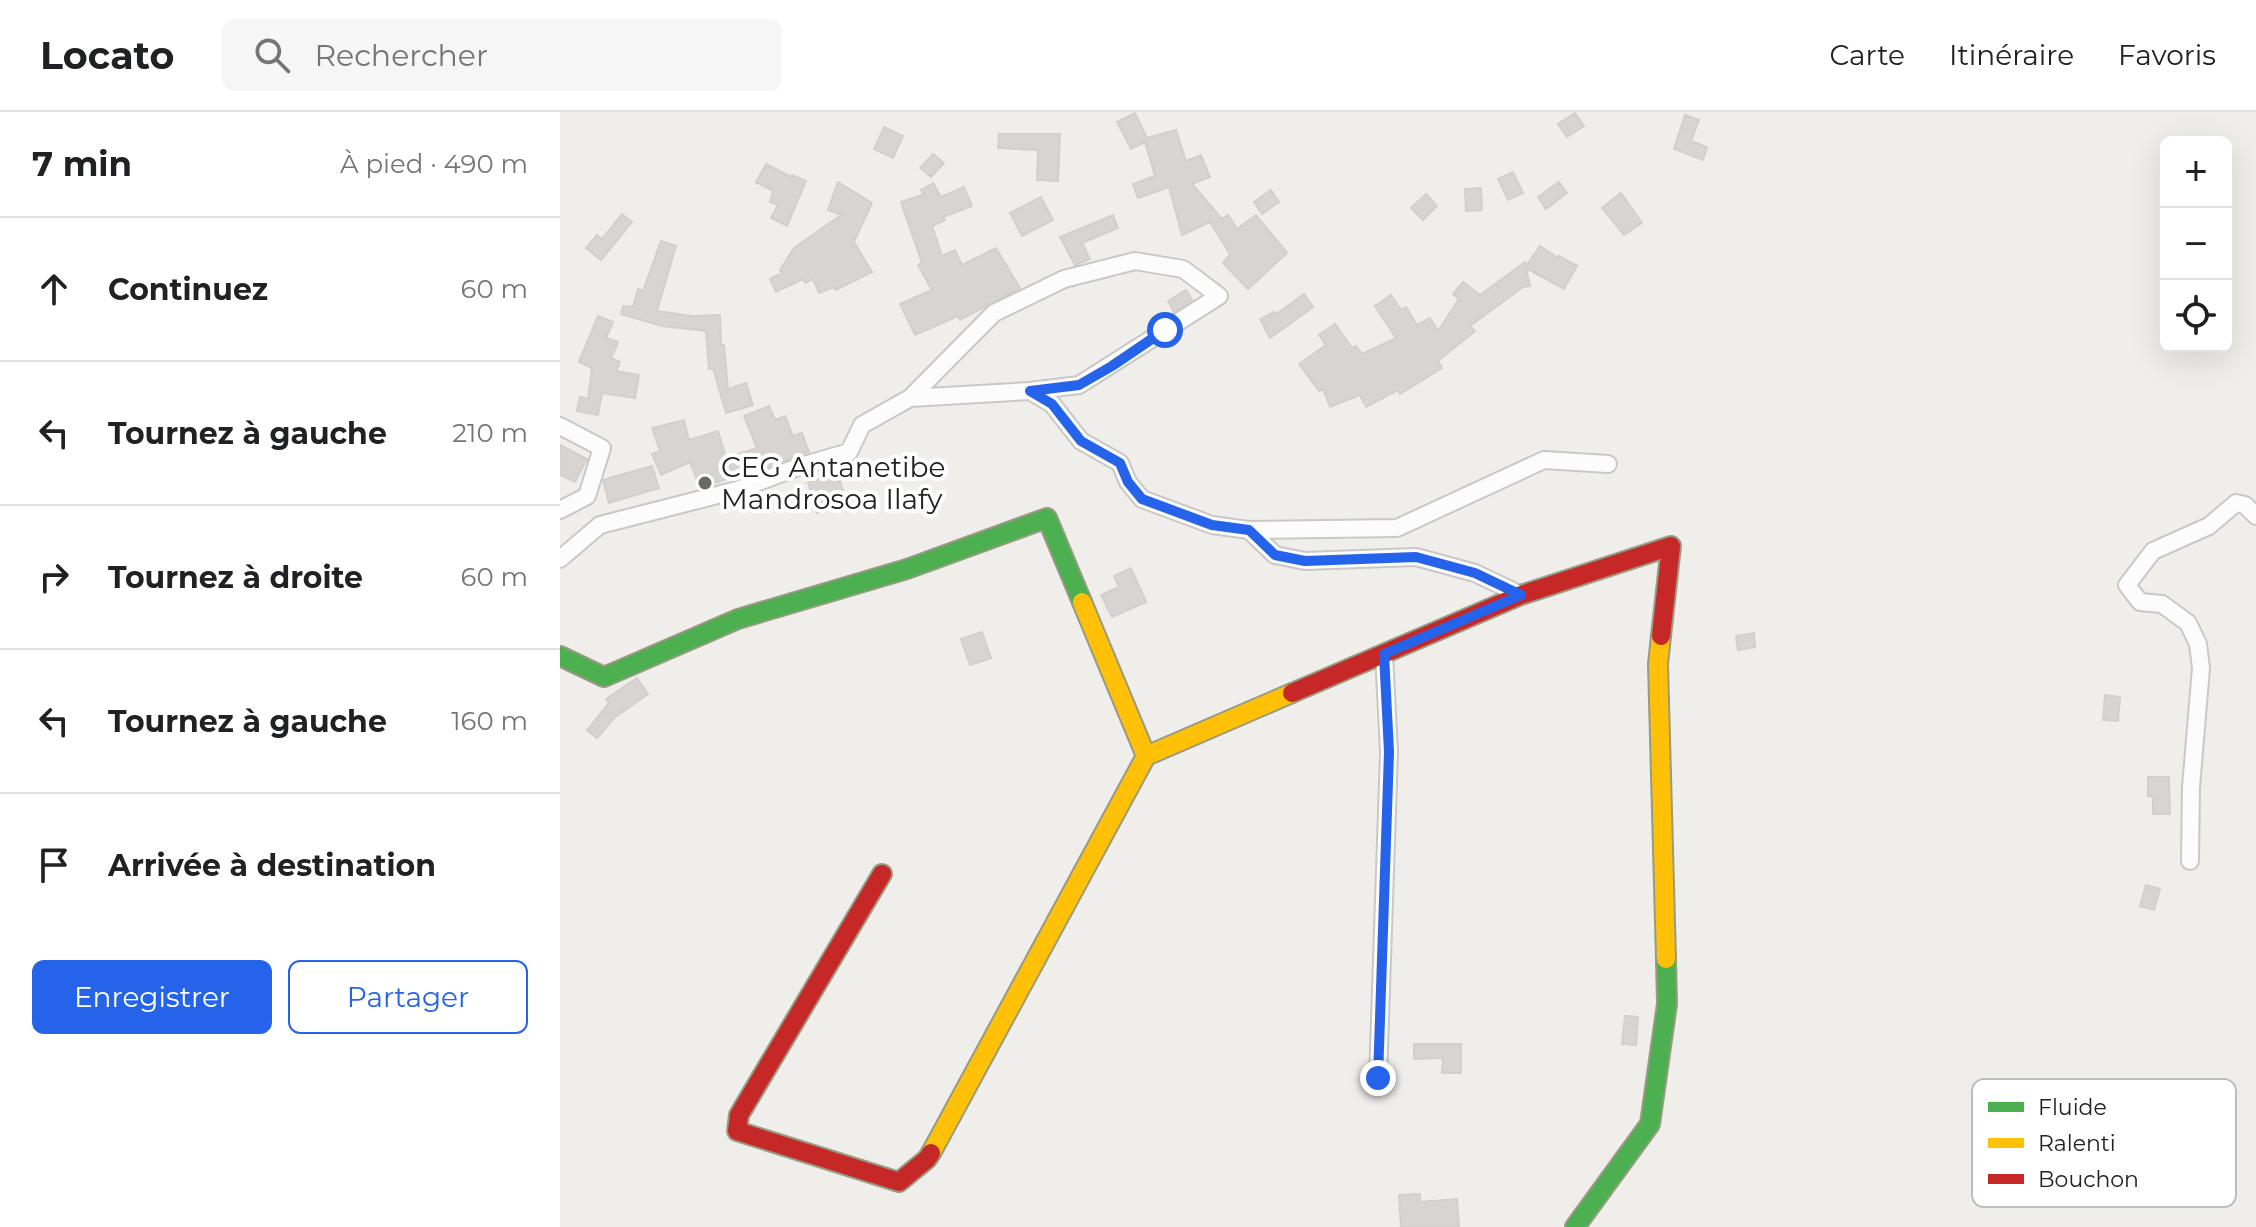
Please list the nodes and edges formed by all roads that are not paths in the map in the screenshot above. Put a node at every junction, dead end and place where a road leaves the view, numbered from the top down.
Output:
1 (1030, 391) junction
2 (910, 398) junction
3 (560, 426) edge
4 (1608, 464) dead end
5 (560, 510) edge
6 (2256, 516) edge
7 (1249, 530) junction
8 (560, 559) edge
9 (1521, 595) junction
10 (1384, 654) junction
11 (560, 656) edge
12 (1146, 756) junction
13 (2190, 861) dead end
14 (882, 874) dead end
15 (1378, 1078) dead end
16 (1575, 1227) edge

1 - 2 street
1 - 2 street
1 - 7 street
2 - 8 street
3 - 5 street
4 - 7 street
6 - 13 street
7 - 9 street
9 - 10 street
9 - 16 street
10 - 12 street
10 - 15 street
11 - 12 street
12 - 14 street

